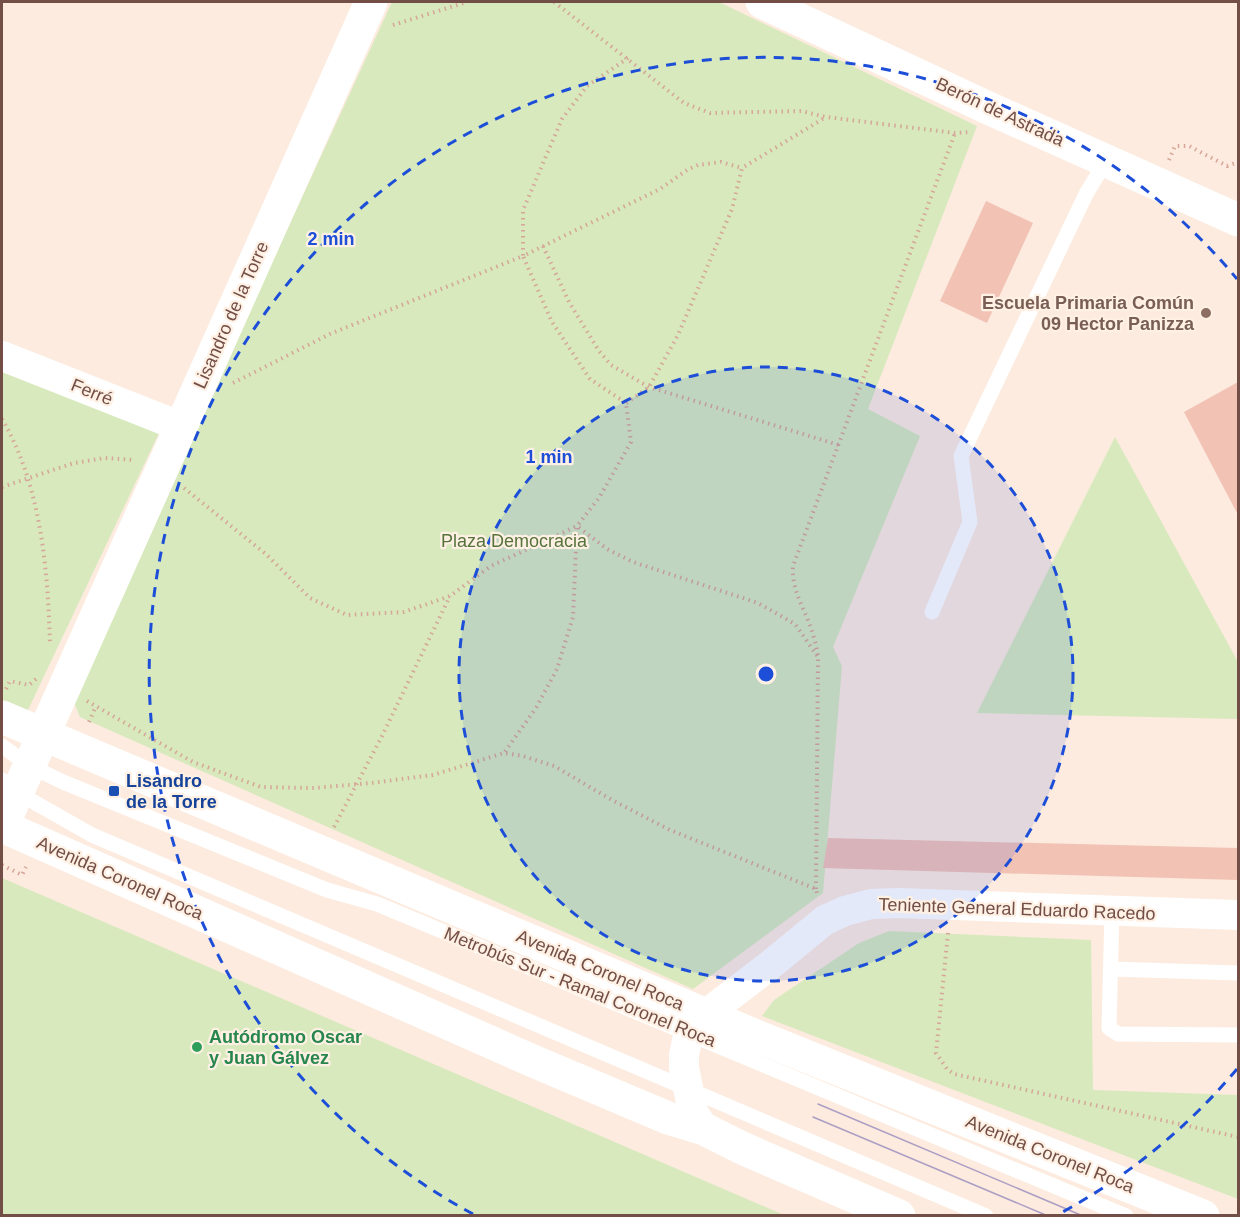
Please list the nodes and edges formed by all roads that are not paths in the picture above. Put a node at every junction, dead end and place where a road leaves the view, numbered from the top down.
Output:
1 (371, 2) edge
2 (762, 2) edge
3 (1106, 162) junction
4 (1239, 195) edge
5 (1204, 206) junction
6 (1239, 220) edge
7 (2, 356) edge
8 (182, 428) junction
9 (932, 612) dead end
10 (2, 717) edge
11 (44, 735) junction
12 (2, 746) edge
13 (17, 780) edge
14 (2, 827) edge
15 (1112, 911) junction
16 (1239, 915) edge
17 (1111, 969) junction
18 (1239, 973) edge
19 (697, 1023) junction
20 (1239, 1035) edge
21 (689, 1089) junction
22 (704, 1129) junction
23 (898, 1215) edge
24 (986, 1215) edge
25 (1126, 1215) edge
26 (1203, 1215) edge

1 - 8 main road, Lisandro de la Torre
2 - 3 main road, Berón de Astrada
3 - 5 main road, Berón de Astrada
3 - 9 lane
4 - 5 main road
5 - 6 main road, Berón de Astrada
7 - 8 street, Ferré
8 - 11 main road, Lisandro de la Torre
10 - 11 main road, Avenida Coronel Roca
11 - 13 main road, Lisandro de la Torre
11 - 19 main road, Avenida Coronel Roca
12 - 13 lane, Metrobús Sur - Ramal Coronel Roca
13 - 14 main road, Lisandro de la Torre
13 - 19 lane, Metrobús Sur - Ramal Coronel Roca
13 - 21 lane, Metrobús Sur - Ramal Coronel Roca
14 - 22 main road, Avenida Coronel Roca
15 - 16 street, Teniente General Eduardo Racedo
15 - 17 lane
15 - 19 street, Teniente General Eduardo Racedo
17 - 18 lane
17 - 20 lane
19 - 21 street
19 - 25 lane, Metrobús Sur - Ramal Coronel Roca
19 - 26 main road, Avenida Coronel Roca
21 - 22 street
21 - 24 lane, Metrobús Sur - Ramal Coronel Roca
22 - 23 main road, Avenida Coronel Roca

